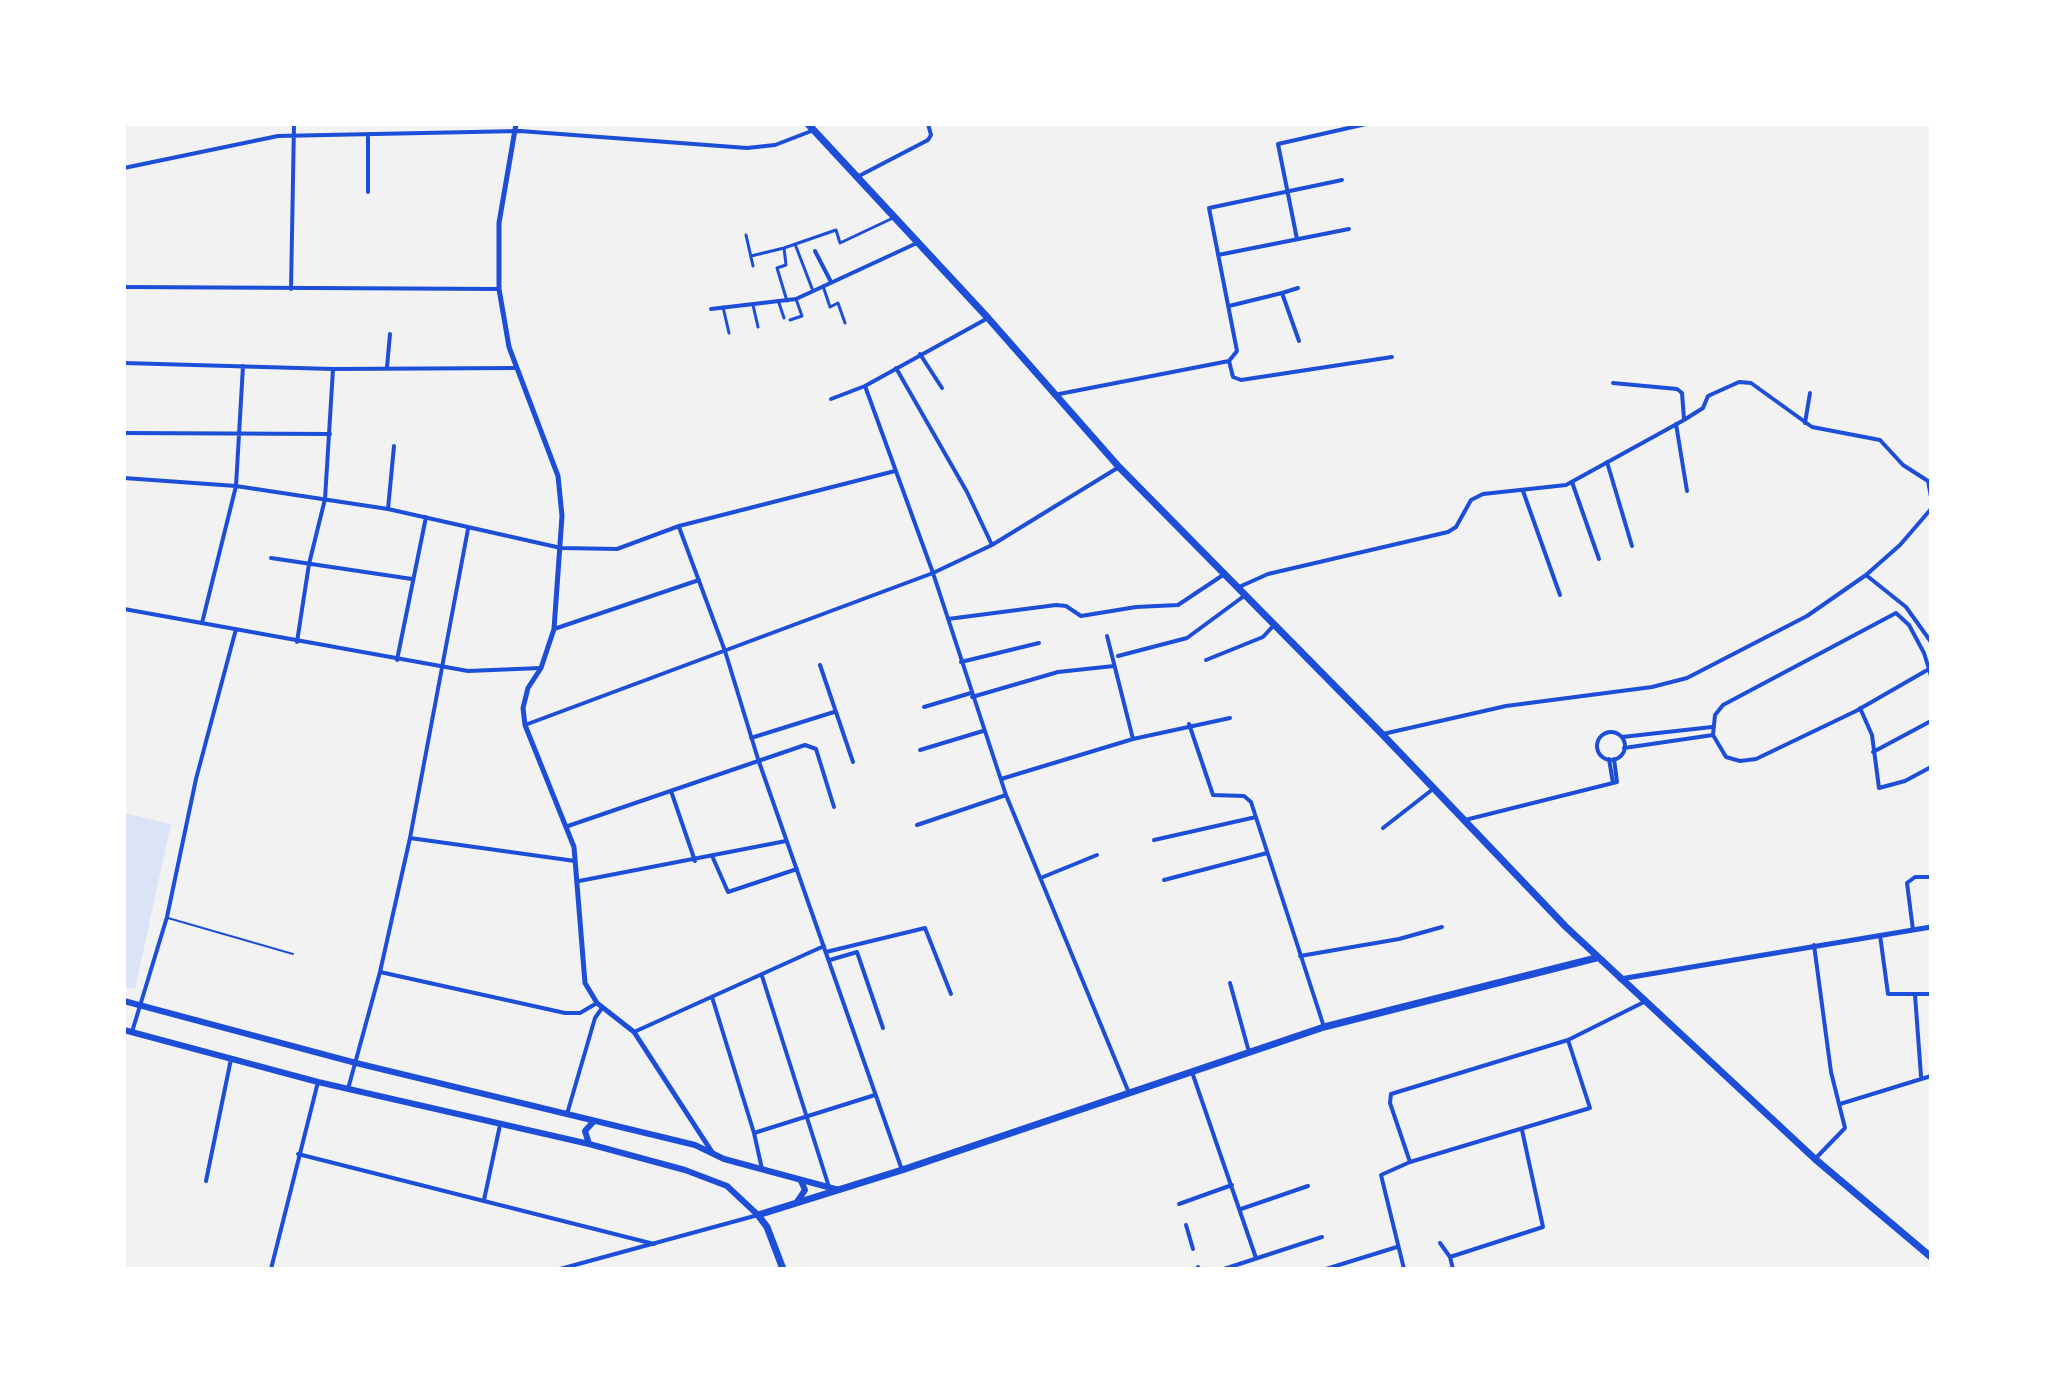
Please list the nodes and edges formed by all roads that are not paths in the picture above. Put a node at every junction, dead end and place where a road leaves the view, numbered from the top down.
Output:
1 (294, 124) edge
2 (432, 124) edge
3 (928, 124) edge
4 (1366, 124) edge
5 (811, 127) edge
6 (515, 128) edge
7 (432, 132) junction
8 (368, 134) junction
9 (295, 136) junction
10 (124, 168) edge
11 (857, 177) junction
12 (1342, 180) dead end
13 (1287, 191) junction
14 (368, 192) dead end
15 (896, 217) junction
16 (1349, 229) dead end
17 (746, 235) dead end
18 (1297, 239) junction
19 (919, 242) junction
20 (795, 244) junction
21 (784, 248) junction
22 (815, 251) dead end
23 (1218, 255) junction
24 (751, 256) junction
25 (753, 266) dead end
26 (831, 282) junction
27 (823, 286) junction
28 (124, 287) edge
29 (1298, 288) dead end
30 (291, 289) junction
31 (499, 289) junction
32 (813, 291) junction
33 (1282, 293) junction
34 (796, 299) junction
35 (787, 301) junction
36 (779, 303) junction
37 (753, 305) junction
38 (1229, 306) junction
39 (723, 307) junction
40 (711, 309) dead end
41 (784, 318) dead end
42 (988, 318) junction
43 (790, 320) dead end
44 (845, 323) dead end
45 (758, 327) dead end
46 (729, 333) dead end
47 (390, 334) dead end
48 (1299, 341) dead end
49 (920, 354) junction
50 (1392, 357) dead end
51 (1229, 361) junction
52 (124, 363) edge
53 (243, 366) junction
54 (387, 368) junction
55 (516, 368) junction
56 (896, 368) junction
57 (333, 369) junction
58 (1613, 383) dead end
59 (865, 386) junction
60 (942, 388) dead end
61 (1810, 393) dead end
62 (1054, 395) junction
63 (831, 399) dead end
64 (1684, 420) junction
65 (1805, 423) junction
66 (1676, 424) junction
67 (124, 433) edge
68 (237, 434) junction
69 (330, 434) junction
70 (394, 446) dead end
71 (1607, 462) junction
72 (1119, 467) junction
73 (895, 471) junction
74 (124, 478) edge
75 (1572, 482) junction
76 (1929, 482) edge
77 (236, 486) junction
78 (1523, 491) junction
79 (1687, 491) dead end
80 (1931, 497) edge
81 (325, 499) junction
82 (388, 509) junction
83 (1931, 509) edge
84 (426, 517) junction
85 (1929, 520) edge
86 (679, 526) junction
87 (468, 529) junction
88 (992, 545) junction
89 (1632, 546) dead end
90 (561, 548) junction
91 (271, 558) dead end
92 (1599, 559) dead end
93 (309, 564) junction
94 (933, 573) junction
95 (1225, 573) junction
96 (1866, 575) junction
97 (412, 579) junction
98 (700, 580) junction
99 (1239, 587) junction
100 (1246, 594) junction
101 (1560, 595) dead end
102 (124, 609) edge
103 (948, 619) junction
104 (202, 623) junction
105 (1274, 625) junction
106 (236, 629) junction
107 (554, 629) junction
108 (1107, 636) dead end
109 (297, 642) junction
110 (1931, 642) edge
111 (1039, 643) dead end
112 (725, 651) junction
113 (1118, 656) dead end
114 (397, 660) junction
115 (1206, 660) dead end
116 (961, 662) junction
117 (820, 665) dead end
118 (441, 666) junction
119 (1114, 666) junction
120 (541, 668) junction
121 (1929, 669) junction
122 (1931, 676) edge
123 (972, 695) junction
124 (924, 707) dead end
125 (1860, 708) junction
126 (834, 712) junction
127 (1230, 718) dead end
128 (1931, 721) edge
129 (1189, 724) junction
130 (525, 725) junction
131 (1712, 727) junction
132 (983, 731) junction
133 (1382, 734) junction
134 (1713, 735) junction
135 (1622, 737) junction
136 (751, 738) junction
137 (1133, 739) junction
138 (1624, 748) junction
139 (920, 750) dead end
140 (1873, 752) junction
141 (758, 759) junction
142 (1612, 759) junction
143 (853, 762) dead end
144 (1931, 767) edge
145 (1001, 779) junction
146 (1433, 789) junction
147 (671, 790) junction
148 (1006, 795) junction
149 (834, 807) dead end
150 (1256, 817) junction
151 (1465, 820) junction
152 (917, 825) dead end
153 (568, 826) junction
154 (1383, 828) dead end
155 (410, 838) junction
156 (1154, 840) dead end
157 (786, 841) junction
158 (1267, 853) junction
159 (1097, 855) dead end
160 (713, 858) junction
161 (577, 861) junction
162 (695, 861) junction
163 (797, 869) junction
164 (1042, 877) junction
165 (1931, 877) edge
166 (1164, 880) dead end
167 (579, 881) junction
168 (167, 917) junction
169 (1442, 927) dead end
170 (1931, 927) edge
171 (1913, 930) junction
172 (1880, 935) junction
173 (1813, 945) junction
174 (825, 949) junction
175 (293, 954) dead end
176 (1300, 956) junction
177 (1596, 958) junction
178 (829, 960) junction
179 (380, 972) junction
180 (762, 976) junction
181 (1619, 980) junction
182 (1230, 983) dead end
183 (951, 994) dead end
184 (1931, 994) edge
185 (1915, 995) junction
186 (712, 997) junction
187 (124, 1001) edge
188 (1645, 1002) junction
189 (597, 1003) junction
190 (140, 1005) junction
191 (602, 1008) junction
192 (1324, 1027) junction
193 (883, 1028) dead end
194 (128, 1031) edge
195 (634, 1032) junction
196 (1568, 1040) junction
197 (1249, 1052) junction
198 (232, 1057) junction
199 (356, 1063) junction
200 (1192, 1071) junction
201 (1921, 1076) junction
202 (1931, 1076) edge
203 (318, 1082) junction
204 (348, 1089) junction
205 (1129, 1093) junction
206 (875, 1095) junction
207 (1840, 1104) junction
208 (567, 1114) junction
209 (808, 1115) junction
210 (595, 1121) junction
211 (501, 1123) junction
212 (1522, 1130) junction
213 (754, 1133) junction
214 (589, 1144) junction
215 (712, 1153) junction
216 (298, 1154) junction
217 (1815, 1159) junction
218 (1410, 1162) junction
219 (762, 1170) junction
220 (902, 1170) junction
221 (798, 1179) junction
222 (206, 1181) dead end
223 (1232, 1185) junction
224 (1308, 1186) dead end
225 (829, 1187) junction
226 (840, 1190) junction
227 (484, 1200) junction
228 (796, 1203) junction
229 (1179, 1204) dead end
230 (1241, 1209) junction
231 (758, 1215) junction
232 (1186, 1225) dead end
233 (1322, 1237) dead end
234 (1440, 1243) dead end
235 (654, 1244) junction
236 (1397, 1247) junction
237 (1193, 1249) dead end
238 (1450, 1257) junction
239 (1931, 1257) edge
240 (1256, 1258) junction
241 (271, 1269) edge
242 (560, 1269) edge
243 (783, 1269) edge
244 (1224, 1269) edge
245 (1326, 1269) edge
246 (1404, 1269) edge
247 (1453, 1269) edge

1 - 9 street
2 - 7 street
3 - 11 street
4 - 13 street
5 - 6 street
5 - 11 main road
6 - 7 street
6 - 31 street
7 - 8 street
8 - 9 street
8 - 14 street
9 - 10 street
9 - 30 street
11 - 15 main road
12 - 13 street
13 - 18 street
13 - 23 street
15 - 19 main road
15 - 20 street
16 - 18 street
17 - 24 street
18 - 23 street
19 - 26 street
19 - 42 main road
20 - 21 street
20 - 32 street
21 - 24 street
21 - 35 street
22 - 26 street
23 - 38 street
24 - 25 street
26 - 27 street
27 - 32 street
27 - 44 street
28 - 30 street
29 - 33 street
30 - 31 street
31 - 55 street
32 - 34 street
33 - 38 street
33 - 48 street
34 - 35 street
34 - 43 street
35 - 36 street
36 - 37 street
36 - 41 street
37 - 39 street
37 - 45 street
38 - 51 street
39 - 40 street
39 - 46 street
42 - 49 street
42 - 62 main road
47 - 54 street
49 - 56 street
49 - 60 street
50 - 51 street
51 - 62 street
52 - 53 street
53 - 57 street
53 - 68 street
54 - 55 street
54 - 57 street
55 - 90 street
56 - 59 street
56 - 88 street
57 - 69 street
58 - 64 street
59 - 63 street
59 - 73 street
61 - 65 street
62 - 72 main road
64 - 65 street
64 - 66 street
65 - 76 street
66 - 71 street
66 - 79 street
67 - 68 street
68 - 69 street
68 - 77 street
69 - 81 street
70 - 82 street
71 - 75 street
71 - 89 street
72 - 88 street
72 - 95 main road
73 - 86 street
73 - 94 street
74 - 77 street
75 - 78 street
75 - 92 street
76 - 80 street
77 - 81 street
77 - 104 street
78 - 99 street
78 - 101 street
81 - 82 street
81 - 93 street
82 - 84 street
83 - 85 street
84 - 87 street
84 - 97 street
85 - 96 street
86 - 90 street
86 - 98 street
87 - 90 street
87 - 118 street
88 - 94 street
90 - 107 street
91 - 93 street
93 - 97 street
93 - 109 street
94 - 103 street
94 - 112 street
95 - 99 main road
95 - 103 street
96 - 110 street
96 - 133 street
97 - 114 street
98 - 107 street
98 - 112 street
99 - 100 main road
100 - 105 main road
100 - 113 street
102 - 104 street
103 - 116 street
104 - 106 street
105 - 115 street
105 - 133 main road
106 - 109 street
106 - 168 street
107 - 120 street
108 - 119 street
109 - 114 street
111 - 116 street
112 - 130 street
112 - 136 street
114 - 118 street
116 - 123 street
117 - 126 street
118 - 120 street
118 - 155 street
119 - 123 street
119 - 137 street
120 - 130 street
121 - 122 street
121 - 125 street
121 - 131 street
123 - 124 street
123 - 132 street
125 - 134 street
125 - 140 street
126 - 136 street
126 - 143 street
127 - 129 street
128 - 140 street
129 - 137 street
129 - 150 street
130 - 153 street
131 - 134 street
131 - 135 street
132 - 139 street
132 - 145 street
133 - 146 main road
134 - 138 street
135 - 138 street
135 - 142 street
136 - 141 street
137 - 145 street
138 - 142 street
140 - 144 street
141 - 147 street
141 - 149 street
141 - 157 street
142 - 151 street
145 - 148 street
146 - 151 main road
146 - 154 street
147 - 153 street
147 - 162 street
148 - 152 street
148 - 164 street
150 - 156 street
150 - 158 street
151 - 177 main road
153 - 161 street
155 - 161 street
155 - 179 street
157 - 160 street
157 - 163 street
158 - 166 street
158 - 176 street
159 - 164 street
160 - 162 street
160 - 163 street
161 - 167 street
162 - 167 street
163 - 174 street
164 - 205 street
165 - 171 street
167 - 189 street
168 - 175 lane
168 - 190 street
169 - 176 street
170 - 171 street
171 - 172 street
172 - 173 street
172 - 185 street
173 - 181 street
173 - 207 street
174 - 178 street
174 - 180 street
174 - 183 street
176 - 192 street
177 - 181 main road
177 - 192 main road
178 - 193 street
178 - 206 street
179 - 189 street
179 - 199 street
180 - 186 street
180 - 209 street
181 - 188 main road
182 - 197 street
184 - 185 street
185 - 201 street
186 - 195 street
186 - 213 street
187 - 190 main road
188 - 196 street
188 - 217 main road
189 - 191 street
190 - 194 street
190 - 199 main road
191 - 195 street
191 - 208 street
192 - 197 main road
194 - 198 main road
195 - 215 street
196 - 212 street
196 - 218 street
197 - 200 main road
198 - 203 main road
198 - 222 street
199 - 204 street
199 - 208 main road
200 - 205 main road
200 - 223 street
201 - 202 street
201 - 207 street
203 - 204 main road
203 - 216 street
204 - 211 main road
205 - 220 main road
206 - 209 street
206 - 220 street
207 - 217 street
208 - 210 main road
209 - 213 street
209 - 225 street
210 - 214 main road
210 - 215 main road
211 - 214 main road
211 - 227 street
212 - 218 street
212 - 238 street
213 - 219 street
214 - 231 main road
215 - 219 main road
216 - 227 street
216 - 241 street
217 - 239 main road
218 - 236 street
219 - 221 main road
220 - 226 main road
221 - 225 main road
221 - 228 main road
223 - 229 street
223 - 230 street
224 - 230 street
225 - 226 main road
226 - 228 main road
227 - 235 street
228 - 231 main road
230 - 240 street
231 - 235 street
231 - 243 main road
232 - 237 street
233 - 240 street
234 - 238 street
235 - 242 street
236 - 245 street
236 - 246 street
238 - 247 street
240 - 244 street

